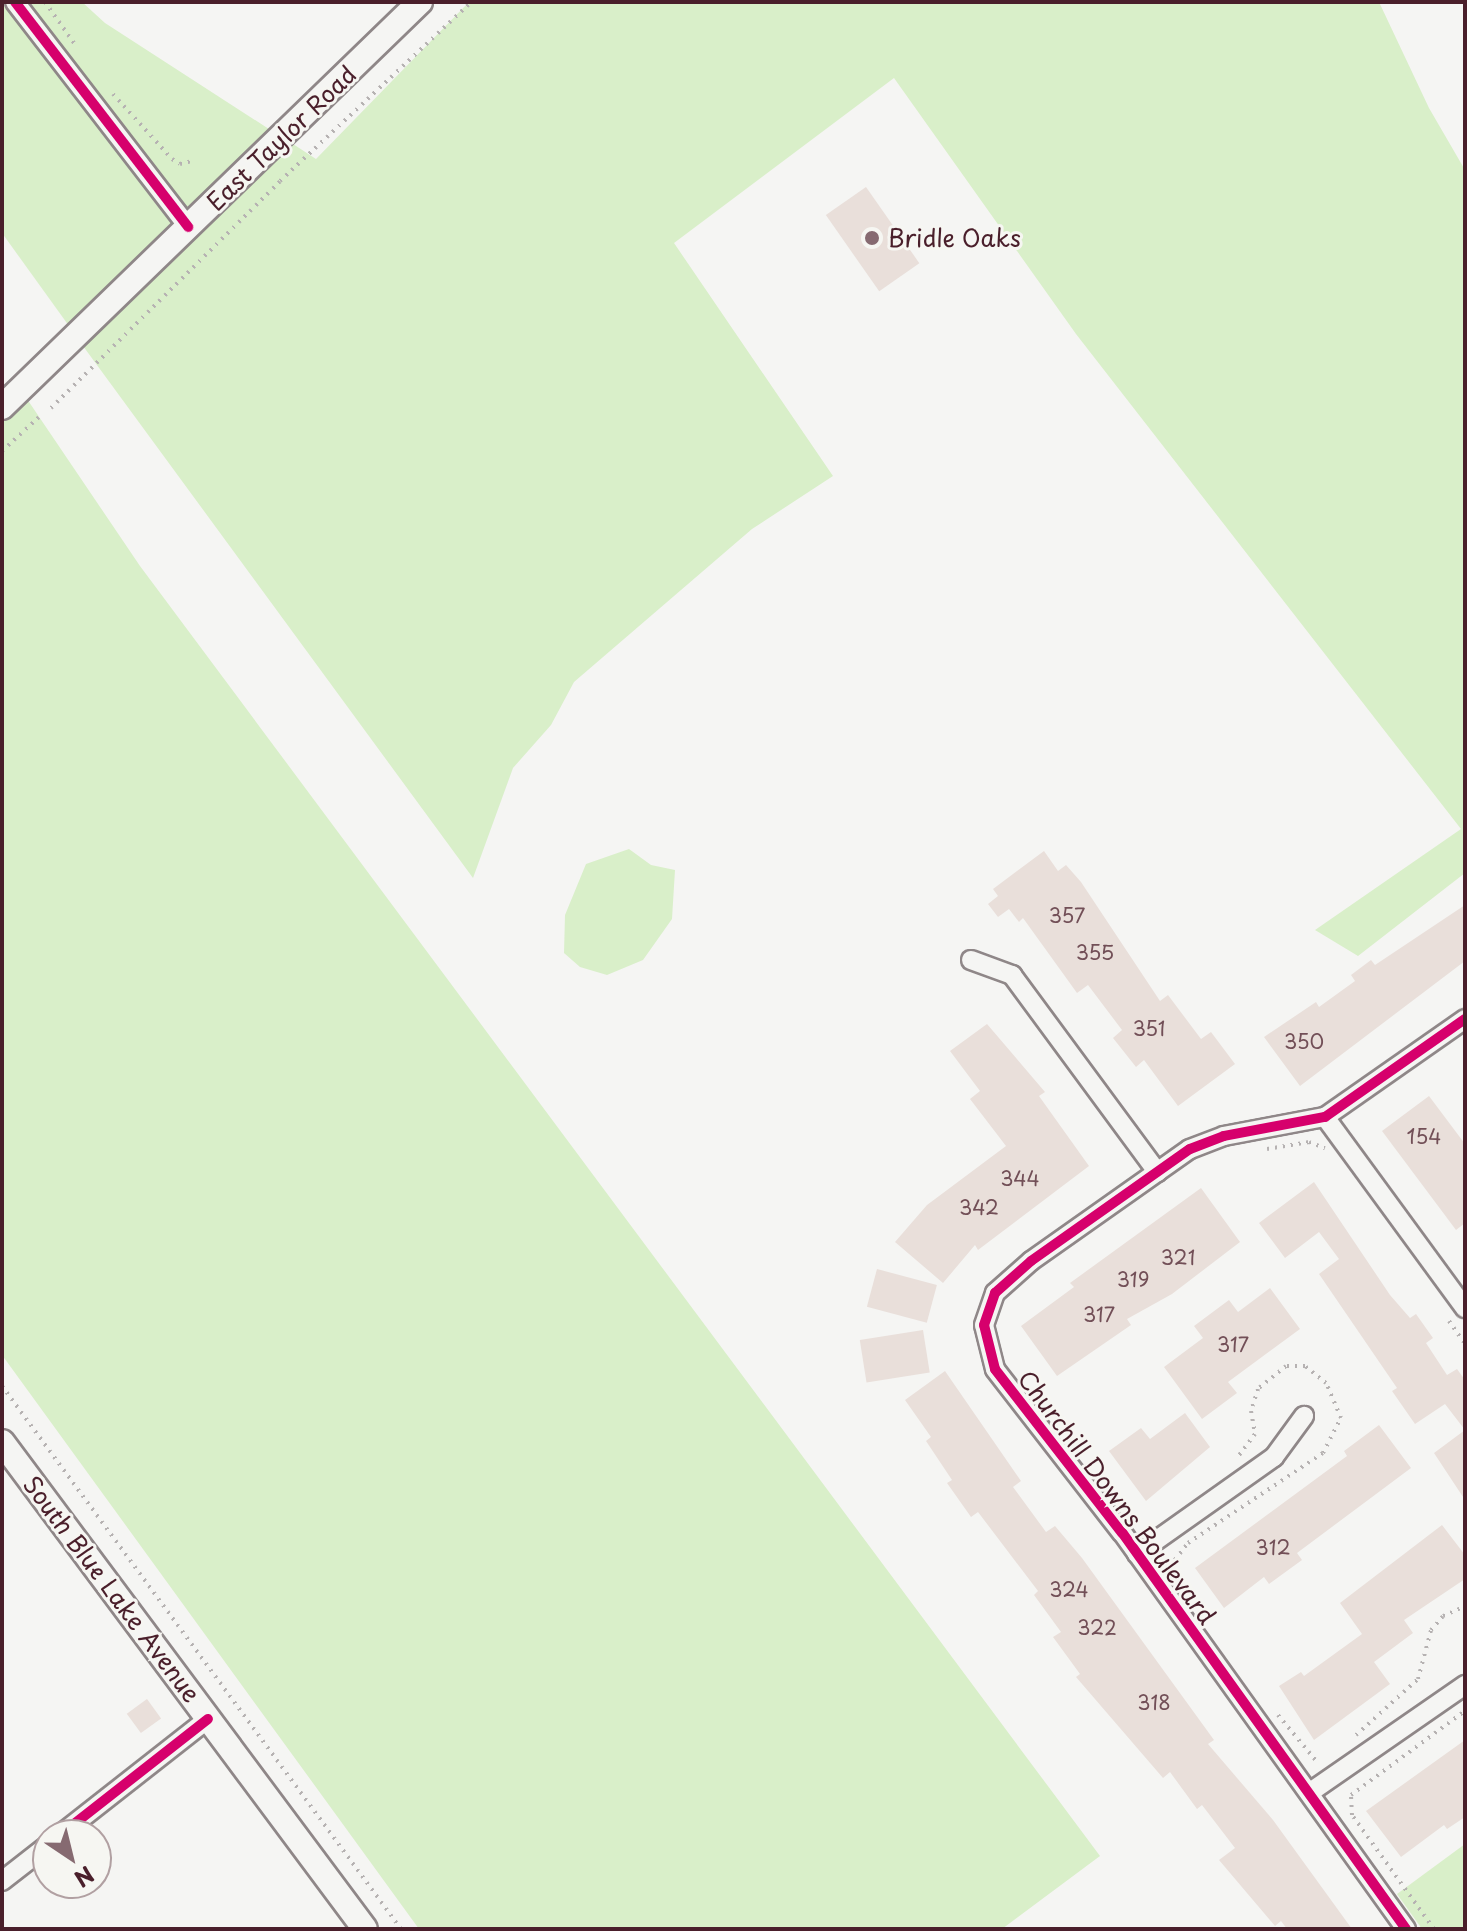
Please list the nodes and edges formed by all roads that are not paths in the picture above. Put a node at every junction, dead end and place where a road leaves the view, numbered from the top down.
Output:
1 (15, 2) edge
2 (420, 2) edge
3 (188, 227) junction
4 (2, 407) edge
5 (971, 960) dead end
6 (1465, 1019) edge
7 (1325, 1117) junction
8 (1157, 1172) junction
9 (1465, 1308) edge
10 (1304, 1416) dead end
11 (2, 1442) edge
12 (1137, 1554) junction
13 (1465, 1685) edge
14 (208, 1719) junction
15 (1309, 1793) junction
16 (80, 1819) edge
17 (32, 1858) edge
18 (2, 1881) edge
19 (365, 1929) edge
20 (1406, 1929) edge

1 - 3 street
2 - 3 main road, East Taylor Road
3 - 4 main road, East Taylor Road
5 - 8 street
6 - 7 street, Churchill Downs Boulevard
7 - 8 street, Churchill Downs Boulevard
7 - 9 street
8 - 12 street, Churchill Downs Boulevard
10 - 12 street
11 - 14 main road, South Blue Lake Avenue
12 - 15 street, Churchill Downs Boulevard
13 - 15 street
14 - 16 street
14 - 19 main road, South Blue Lake Avenue
15 - 20 street, Churchill Downs Boulevard
17 - 18 street

